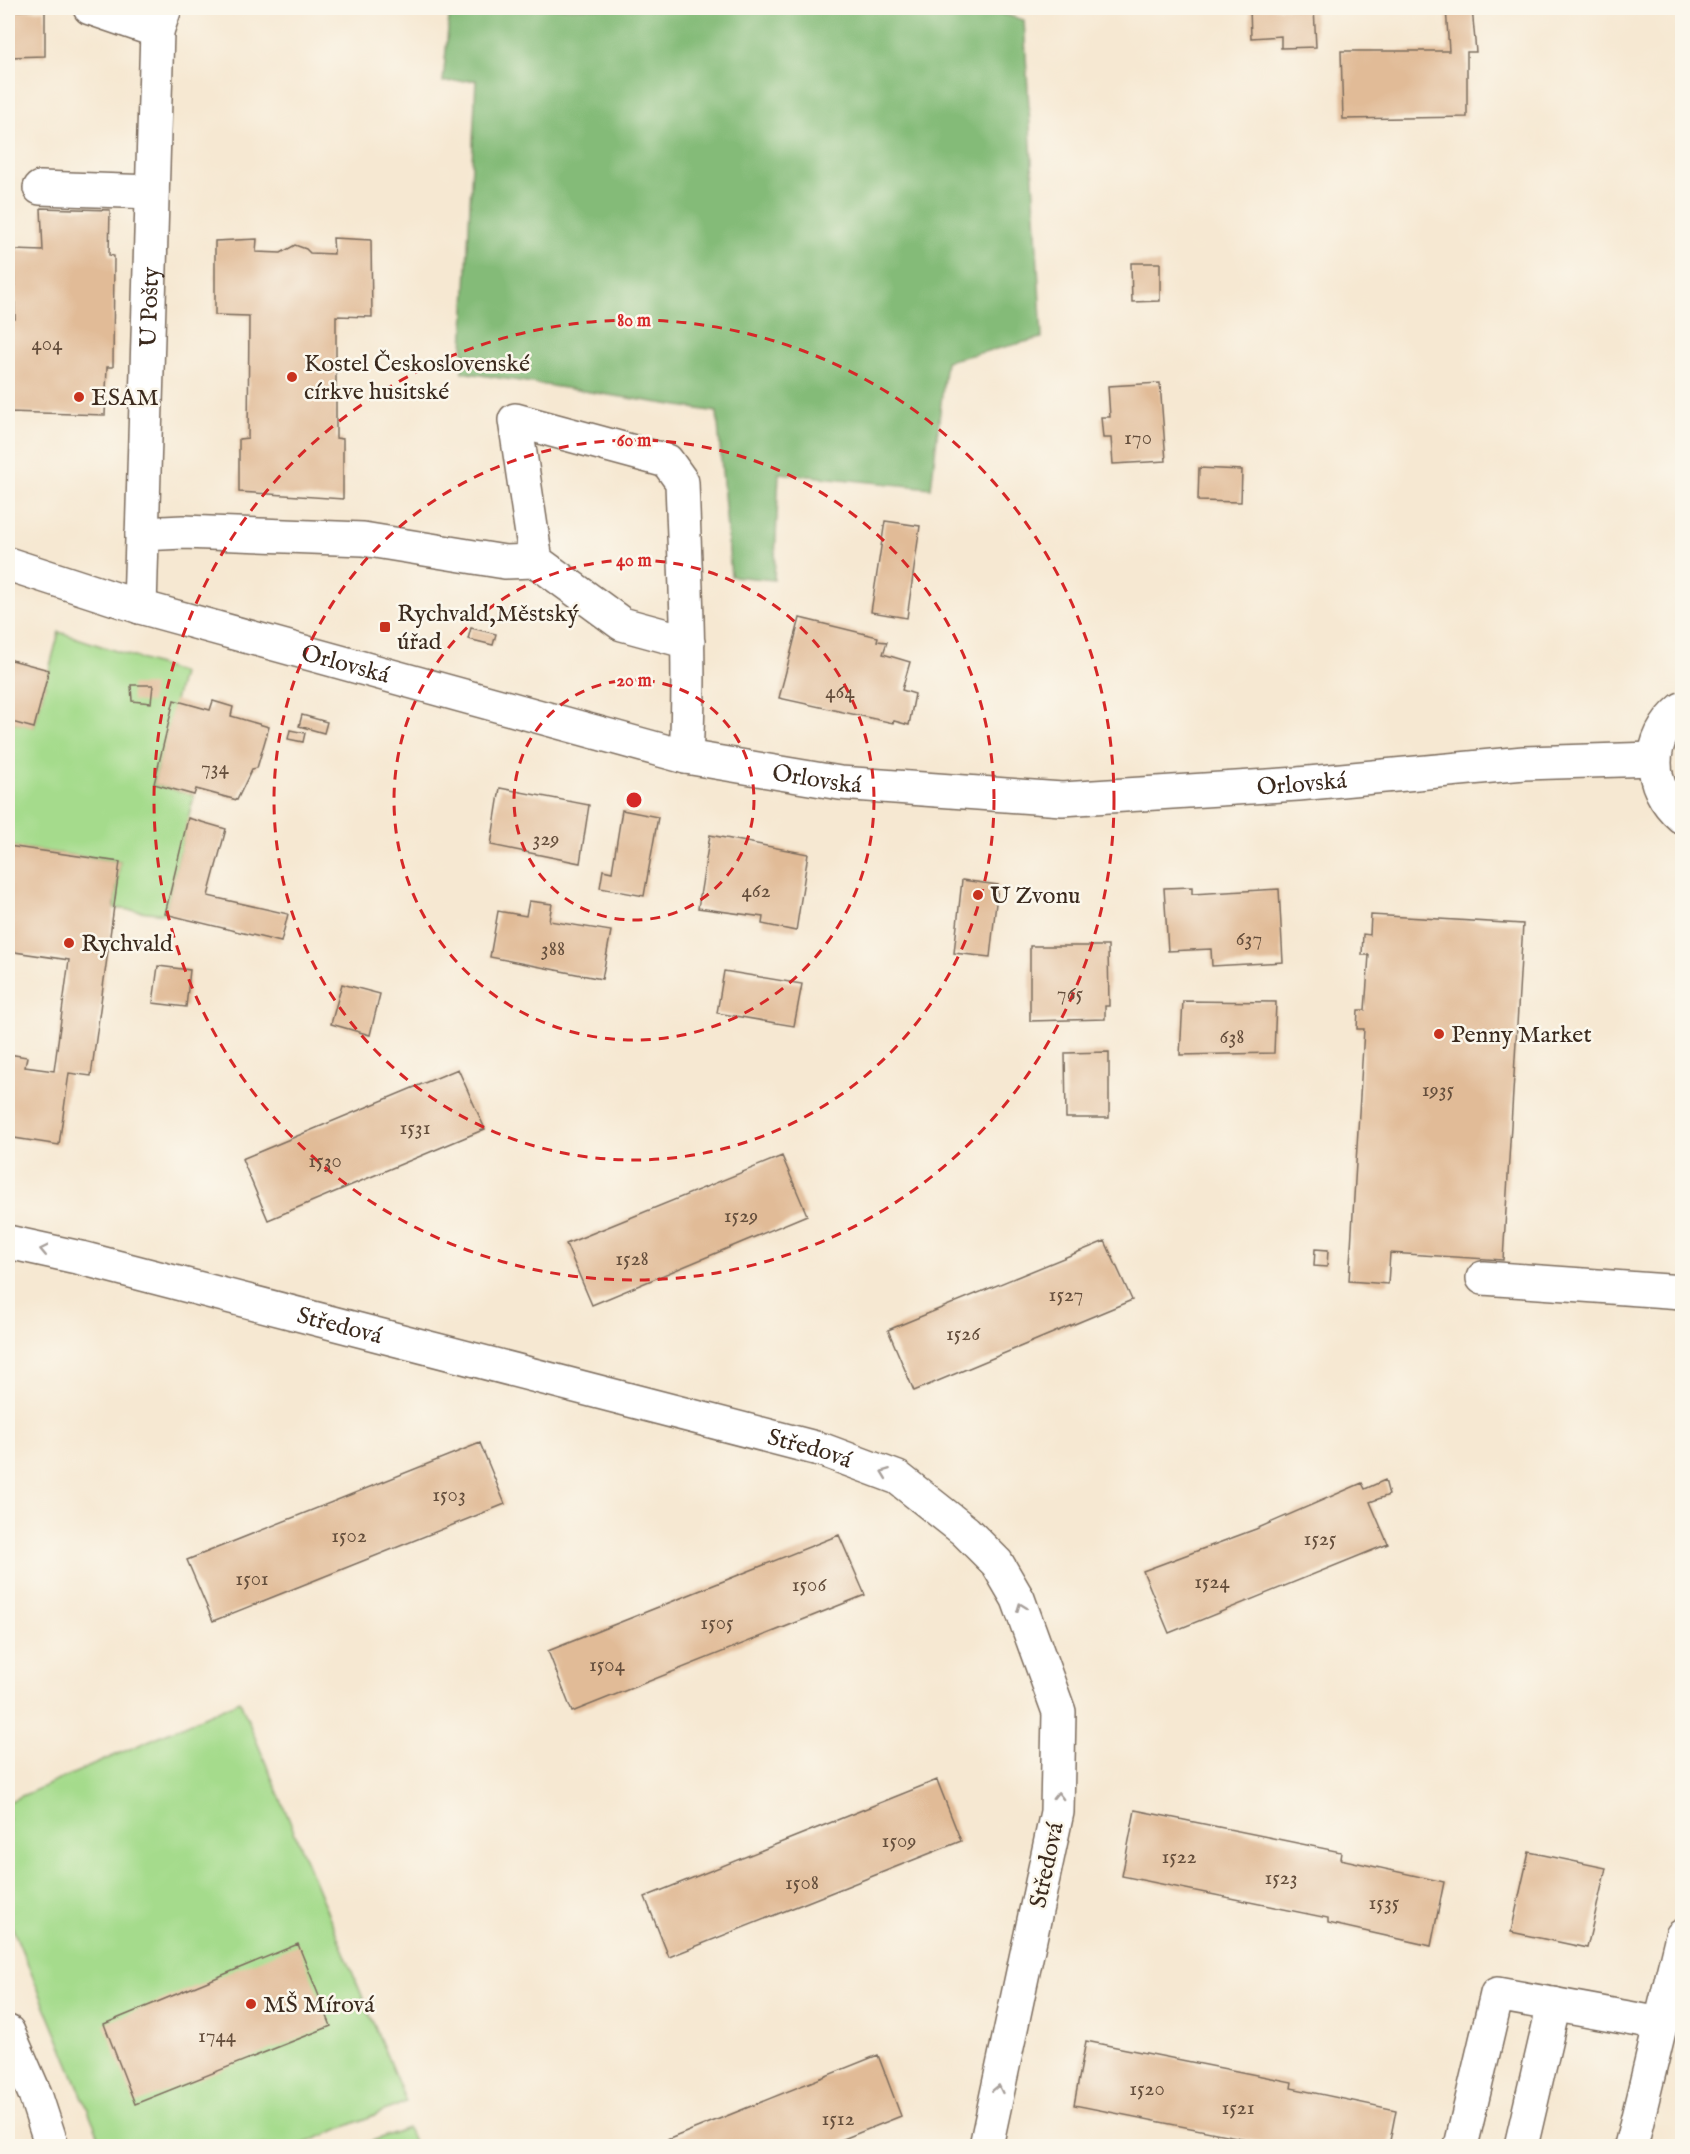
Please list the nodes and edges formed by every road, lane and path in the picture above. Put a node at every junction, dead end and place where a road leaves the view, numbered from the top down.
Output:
1 (90, 8) edge
2 (161, 20) edge
3 (40, 188) dead end
4 (152, 192) junction
5 (142, 534) junction
6 (536, 561) junction
7 (8, 564) edge
8 (140, 607) junction
9 (688, 642) junction
10 (1683, 709) edge
11 (686, 757) junction
12 (1654, 759) junction
13 (1683, 817) edge
14 (8, 1242) edge
15 (1483, 1278) dead end
16 (1683, 1292) edge
17 (1683, 1936) edge
18 (1554, 2004) junction
19 (1661, 2024) junction
20 (8, 2032) edge
21 (52, 2146) edge
22 (986, 2146) edge
23 (1461, 2146) edge
24 (1521, 2146) edge
25 (1631, 2146) edge

1 - 2 street
2 - 4 street, U Pošty
3 - 4 street
4 - 5 street, U Pošty
5 - 6 street
5 - 8 street, U Pošty
6 - 9 street
6 - 9 street
7 - 8 street, Orlovská
8 - 11 street, Orlovská
9 - 11 street
10 - 12 street
11 - 12 street, Orlovská
12 - 13 street
22 -> 14 street, Středová
15 - 16 street
17 - 19 street
18 - 19 street
18 - 23 street
18 - 24 street
19 - 25 street
20 - 21 street

